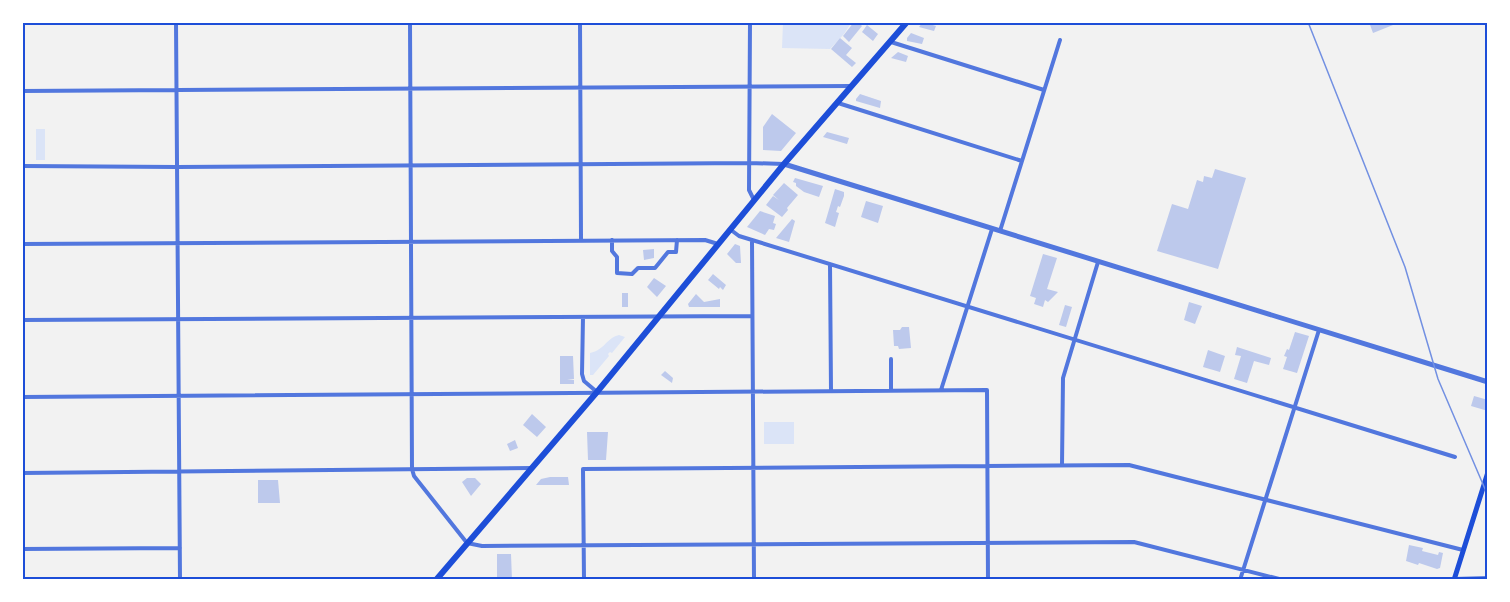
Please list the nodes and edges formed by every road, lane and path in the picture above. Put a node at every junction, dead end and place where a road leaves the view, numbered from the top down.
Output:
1 (176, 22) edge
2 (410, 22) edge
3 (579, 22) edge
4 (750, 22) edge
5 (908, 22) edge
6 (1060, 39) dead end
7 (891, 42) junction
8 (852, 86) junction
9 (580, 87) junction
10 (750, 87) junction
11 (410, 88) junction
12 (22, 90) edge
13 (176, 90) junction
14 (1044, 90) junction
15 (838, 103) junction
16 (1022, 161) junction
17 (749, 163) junction
18 (581, 164) junction
19 (784, 164) junction
20 (411, 165) junction
21 (22, 166) edge
22 (177, 167) junction
23 (754, 201) junction
24 (992, 228) junction
25 (730, 229) junction
26 (1000, 231) junction
27 (582, 240) junction
28 (612, 240) junction
29 (677, 240) junction
30 (752, 240) junction
31 (411, 242) junction
32 (177, 243) junction
33 (22, 244) edge
34 (718, 244) junction
35 (1098, 262) junction
36 (830, 264) junction
37 (967, 306) junction
38 (661, 316) junction
39 (752, 316) junction
40 (583, 317) junction
41 (411, 318) junction
42 (178, 319) junction
43 (22, 320) edge
44 (1318, 330) junction
45 (1075, 339) junction
46 (891, 359) dead end
47 (1488, 382) edge
48 (891, 390) junction
49 (941, 390) junction
50 (753, 391) junction
51 (831, 391) junction
52 (597, 392) junction
53 (411, 394) junction
54 (178, 396) junction
55 (22, 397) edge
56 (1294, 407) junction
57 (1455, 457) dead end
58 (1062, 465) junction
59 (987, 466) junction
60 (753, 467) junction
61 (532, 468) junction
62 (412, 469) junction
63 (179, 472) junction
64 (1488, 472) edge
65 (22, 473) edge
66 (1266, 498) junction
67 (467, 543) junction
68 (988, 543) junction
69 (754, 544) junction
70 (584, 545) junction
71 (180, 548) junction
72 (22, 549) edge
73 (1463, 550) junction
74 (1244, 569) junction
75 (1488, 578) edge
76 (180, 579) edge
77 (436, 579) edge
78 (584, 579) edge
79 (754, 579) edge
80 (988, 579) edge
81 (1240, 579) edge
82 (1283, 579) edge
83 (1454, 579) edge

1 - 13 street
2 - 11 street
3 - 9 street
4 - 10 street
5 - 7 main road
6 - 14 street
7 - 8 main road
7 - 14 street
8 - 10 street
8 - 15 main road
9 - 10 street
9 - 11 street
9 - 18 street
10 - 17 street
11 - 13 street
11 - 20 street
12 - 13 street
13 - 22 street
14 - 16 street
15 - 16 street
15 - 19 main road
16 - 26 street
17 - 18 street
17 - 19 street
17 - 23 street
18 - 20 street
18 - 27 street
19 - 23 main road
19 - 24 street
20 - 22 street
20 - 31 street
21 - 22 street
22 - 32 street
23 - 25 main road
24 - 26 street
24 - 37 street
25 - 30 street
25 - 34 main road
26 - 35 street
27 - 28 street
27 - 31 street
28 - 29 street
28 - 29 street
29 - 34 street
30 - 36 street
30 - 39 street
31 - 32 street
31 - 41 street
32 - 33 street
32 - 42 street
34 - 38 main road
35 - 44 street
35 - 45 street
36 - 37 street
36 - 51 street
37 - 45 street
37 - 49 street
38 - 39 street
38 - 40 street
38 - 52 main road
39 - 50 street
40 - 41 street
40 - 52 street
41 - 42 street
41 - 53 street
42 - 43 street
42 - 54 street
44 - 47 street
44 - 56 street
45 - 56 street
45 - 58 street
46 - 48 street
48 - 49 street
48 - 51 street
49 - 59 street
50 - 51 street
50 - 52 street
50 - 60 street
52 - 53 street
52 - 61 main road
53 - 54 street
53 - 62 street
54 - 55 street
54 - 63 street
56 - 57 street
56 - 66 street
58 - 59 street
58 - 66 street
59 - 60 street
59 - 68 street
60 - 69 street
60 - 70 street
61 - 62 street
61 - 67 main road
62 - 63 street
62 - 67 street
63 - 65 street
63 - 71 street
64 - 73 main road
66 - 73 street
66 - 74 street
67 - 70 street
67 - 77 main road
68 - 69 street
68 - 74 street
68 - 80 street
69 - 70 street
69 - 79 street
70 - 78 street
71 - 72 street
71 - 76 street
73 - 83 main road
74 - 81 street
74 - 82 street
75 - 83 street

